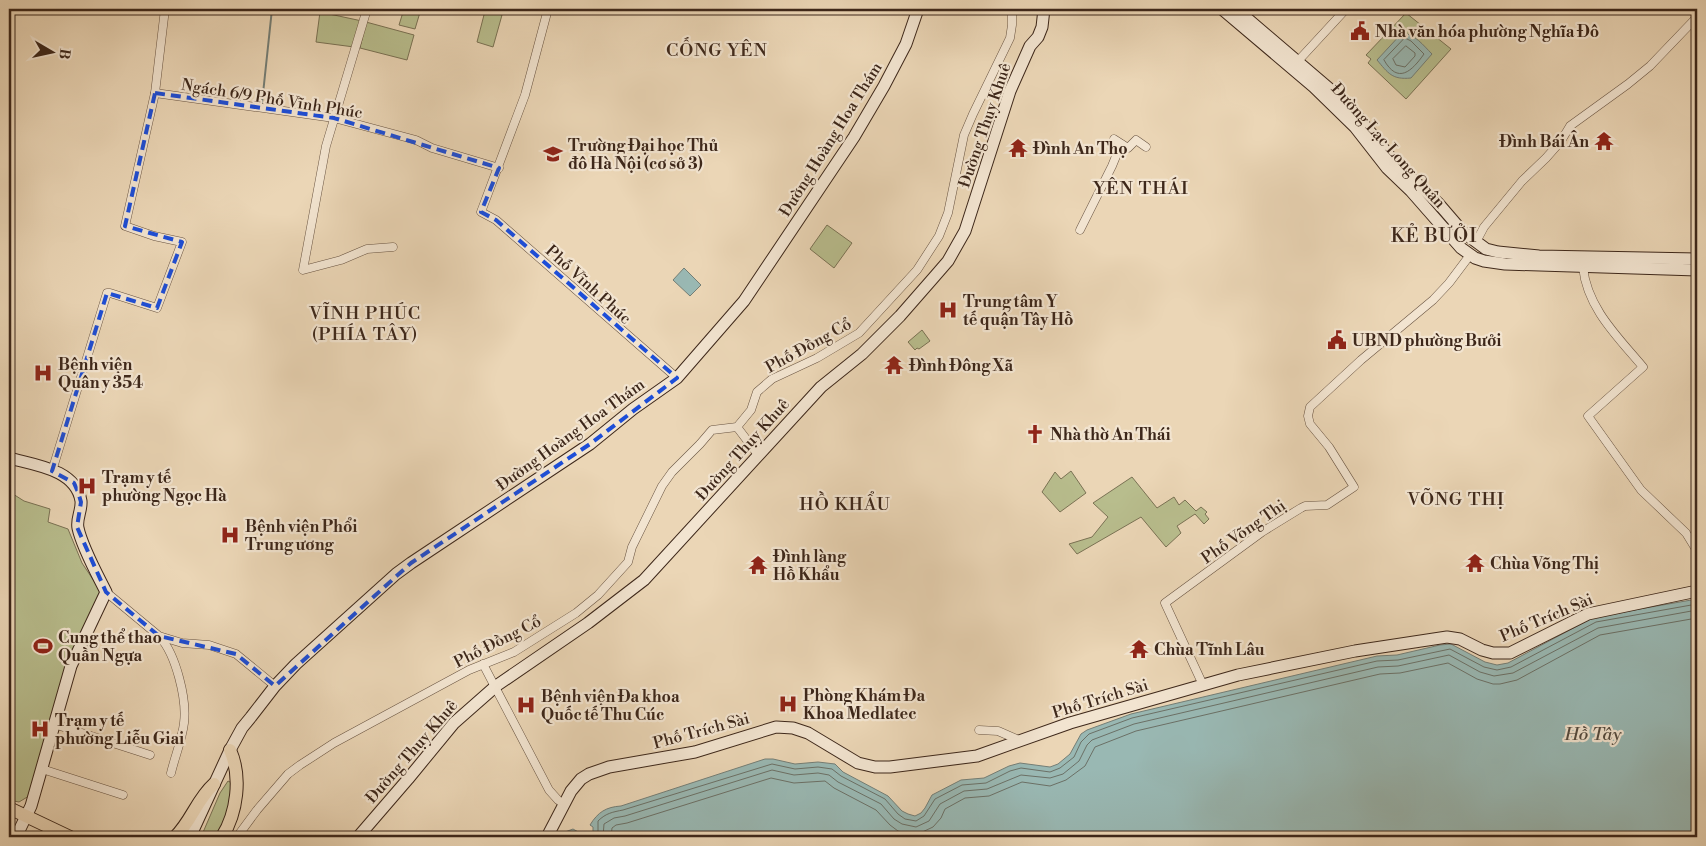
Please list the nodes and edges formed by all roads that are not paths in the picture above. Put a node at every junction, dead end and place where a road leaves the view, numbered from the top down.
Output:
1 (165, 9) edge
2 (368, 9) edge
3 (548, 9) edge
4 (918, 9) edge
5 (1012, 9) edge
6 (1044, 9) edge
7 (1222, 9) edge
8 (1236, 9) edge
9 (1346, 9) edge
10 (1697, 17) edge
11 (1262, 36) junction
12 (1298, 60) junction
13 (1318, 84) junction
14 (155, 93) junction
15 (334, 118) junction
16 (1146, 147) dead end
17 (1382, 155) junction
18 (499, 168) junction
19 (1080, 230) dead end
20 (1476, 242) junction
21 (393, 247) dead end
22 (1470, 255) junction
23 (1697, 259) edge
24 (1604, 262) junction
25 (1583, 267) junction
26 (1697, 270) edge
27 (886, 304) junction
28 (900, 316) junction
29 (677, 378) junction
30 (738, 427) junction
31 (759, 456) junction
32 (9, 458) edge
33 (52, 471) junction
34 (1697, 551) edge
35 (1697, 591) edge
36 (106, 592) junction
37 (159, 636) junction
38 (483, 664) junction
39 (1204, 685) junction
40 (275, 686) junction
41 (496, 686) junction
42 (54, 724) junction
43 (979, 730) dead end
44 (1021, 741) junction
45 (230, 750) junction
46 (150, 755) dead end
47 (42, 769) junction
48 (170, 772) dead end
49 (214, 784) junction
50 (123, 795) dead end
51 (564, 804) junction
52 (9, 808) edge
53 (25, 816) junction
54 (9, 834) edge
55 (16, 837) edge
56 (70, 837) edge
57 (175, 837) edge
58 (190, 837) edge
59 (222, 837) edge
60 (237, 837) edge
61 (358, 837) edge
62 (547, 837) edge

1 - 14 street
2 - 15 street
3 - 18 street
4 - 29 main road, Đường Hoàng Hoa Thám
5 - 27 street, Phố Đồng Cổ
6 - 28 main road, Đường Thụy Khuê
7 - 11 main road, Đường Lạc Long Quân
8 - 11 main road, Đường Lạc Long Quân
9 - 12 street
10 - 20 street
11 - 12 main road, Đường Lạc Long Quân
11 - 13 main road, Đường Lạc Long Quân
12 - 13 main road, Đường Lạc Long Quân
13 - 17 main road, Đường Lạc Long Quân
14 - 15 street, Ngách 6/9 Phố Vĩnh Phúc
14 - 33 street
15 - 18 street, Ngách 6/9 Phố Vĩnh Phúc
15 - 21 street
16 - 19 street
17 - 20 main road, Đường Lạc Long Quân
17 - 22 main road, Đường Lạc Long Quân
18 - 29 street, Phố Vĩnh Phúc
20 - 24 main road, Đường Lạc Long Quân
22 - 25 main road, Đường Lạc Long Quân
22 - 39 street, Phố Võng Thị
23 - 24 main road, Đường Lạc Long Quân
24 - 25 main road, Đường Lạc Long Quân
24 - 26 main road, Đường Lạc Long Quân
25 - 34 street
27 - 28 street
27 - 30 street, Phố Đồng Cổ
28 - 31 main road, Đường Thụy Khuê
29 - 40 main road, Đường Hoàng Hoa Thám
30 - 31 street
30 - 38 street, Phố Đồng Cổ
31 - 41 main road, Đường Thụy Khuê
32 - 33 main road
33 - 36 main road
35 - 39 main road, Phố Trích Sài
36 - 37 street
36 - 42 main road
37 - 40 street
37 - 48 street
38 - 41 street
38 - 60 street, Phố Đồng Cổ
39 - 44 main road, Phố Trích Sài
40 - 45 main road, Đường Hoàng Hoa Thám
41 - 51 street
41 - 61 main road, Đường Thụy Khuê
42 - 46 street
42 - 47 main road
43 - 44 street
44 - 51 main road, Phố Trích Sài
45 - 49 main road, Đường Hoàng Hoa Thám
45 - 59 main road
47 - 50 street
47 - 53 main road
49 - 57 main road
49 - 58 main road, Đường Hoàng Hoa Thám
51 - 62 main road, Phố Trích Sài
52 - 53 main road
53 - 55 main road
53 - 56 main road
54 - 55 main road

